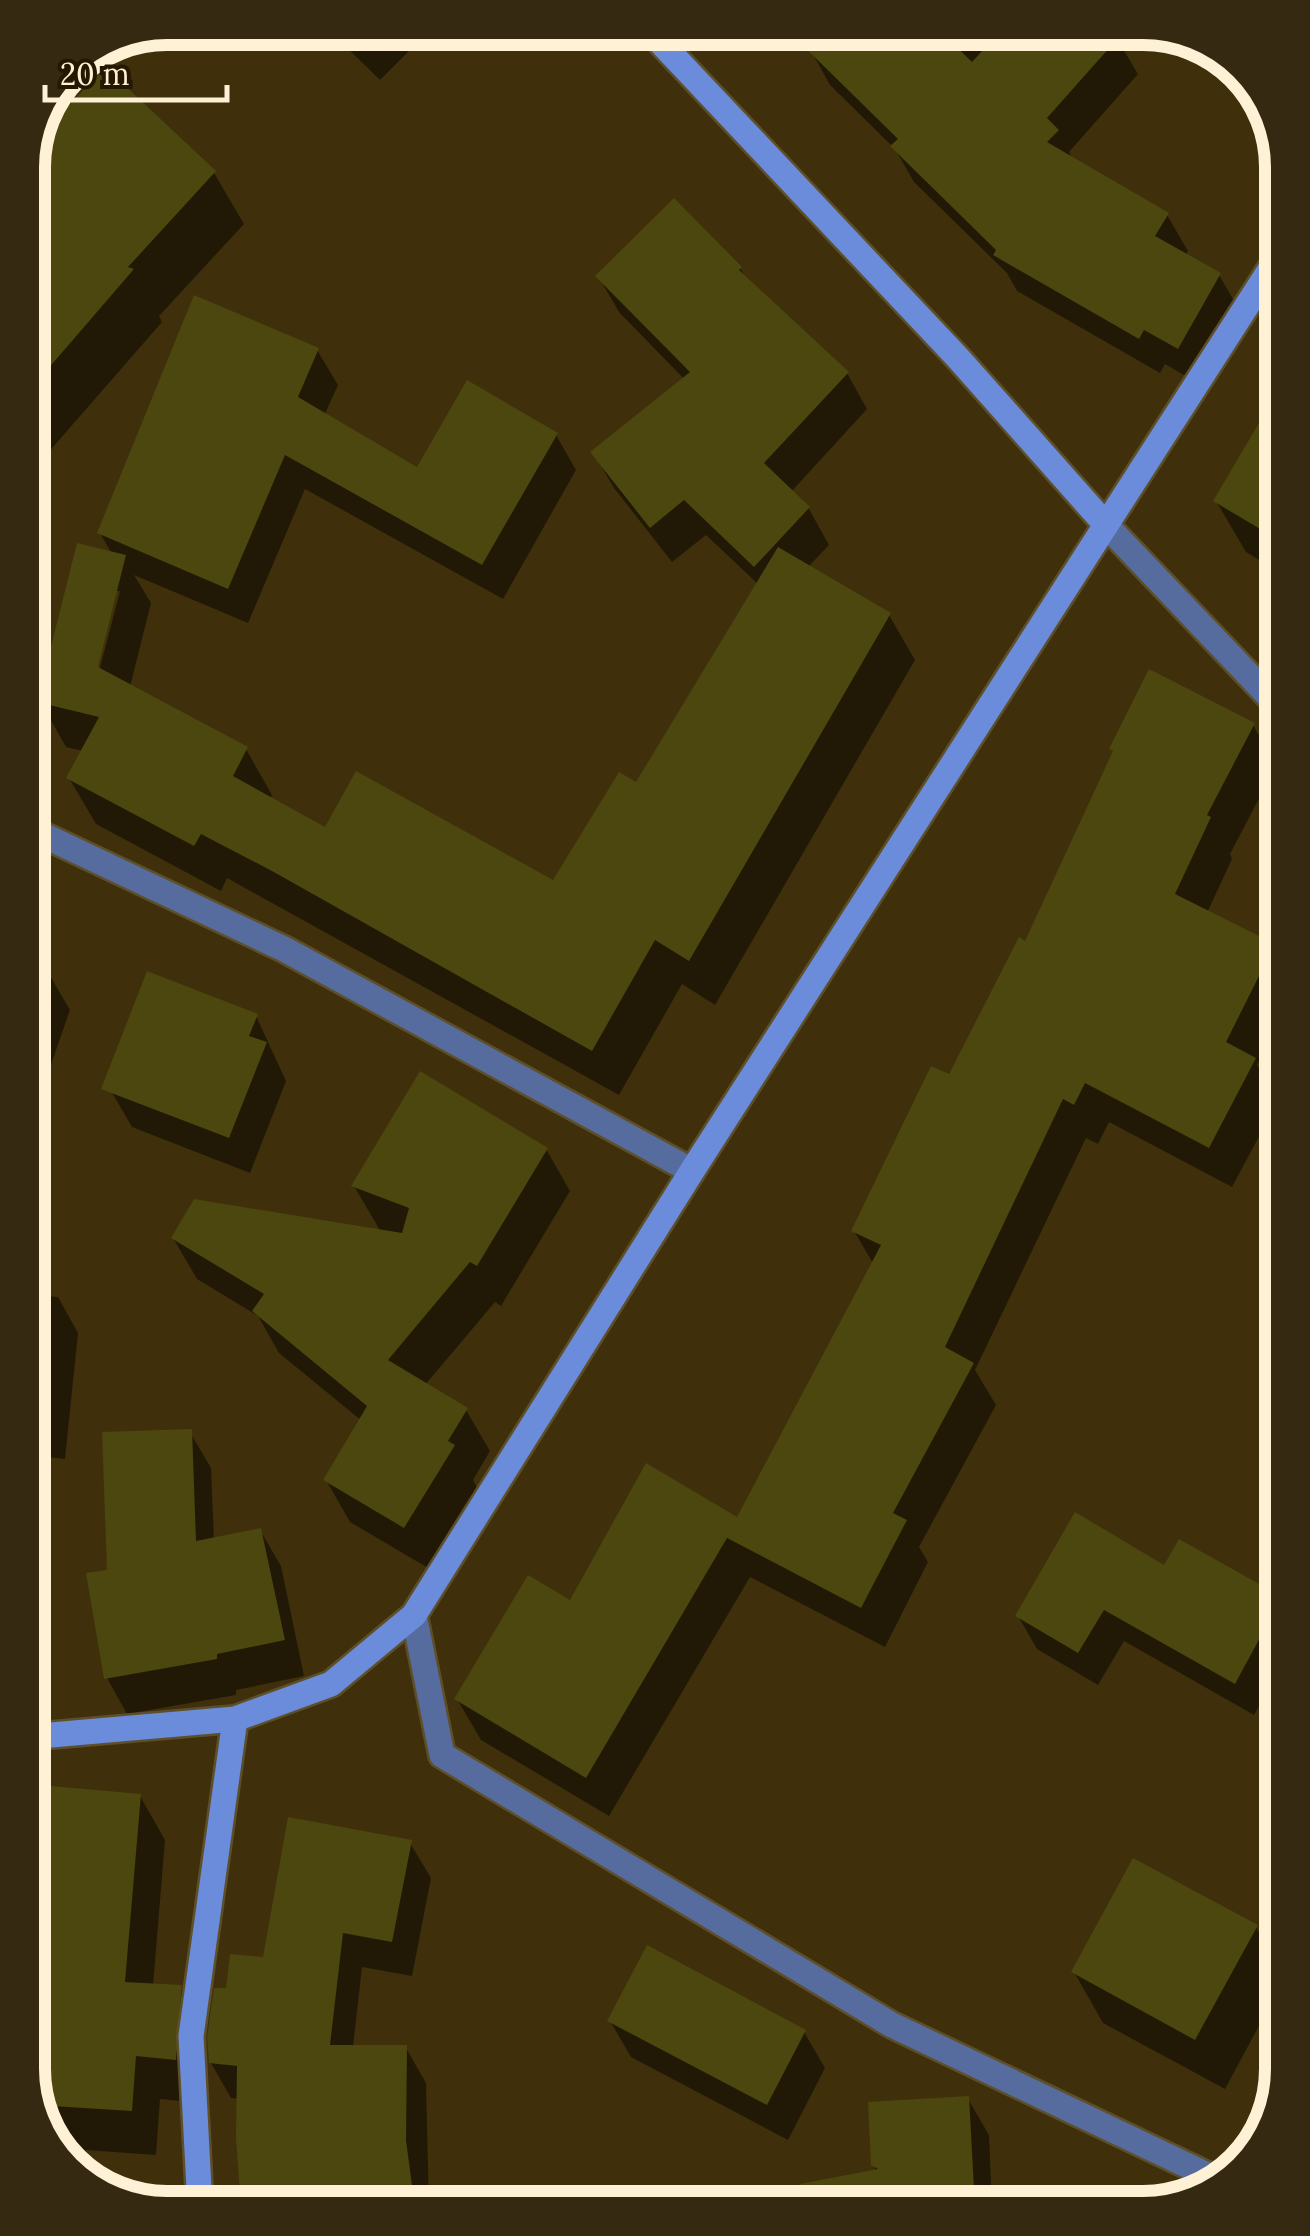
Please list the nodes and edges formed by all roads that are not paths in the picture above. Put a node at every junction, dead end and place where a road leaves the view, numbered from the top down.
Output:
1 (663, 45) edge
2 (1265, 277) edge
3 (1106, 525) junction
4 (1265, 692) edge
5 (45, 836) edge
6 (692, 1170) junction
7 (414, 1615) junction
8 (235, 1719) junction
9 (45, 1736) edge
10 (1205, 2173) edge
11 (199, 2191) edge

1 - 3 street
2 - 3 street
3 - 4 street
3 - 6 street
5 - 6 street
6 - 7 street
7 - 8 street
7 - 10 street
8 - 9 street
8 - 11 street

